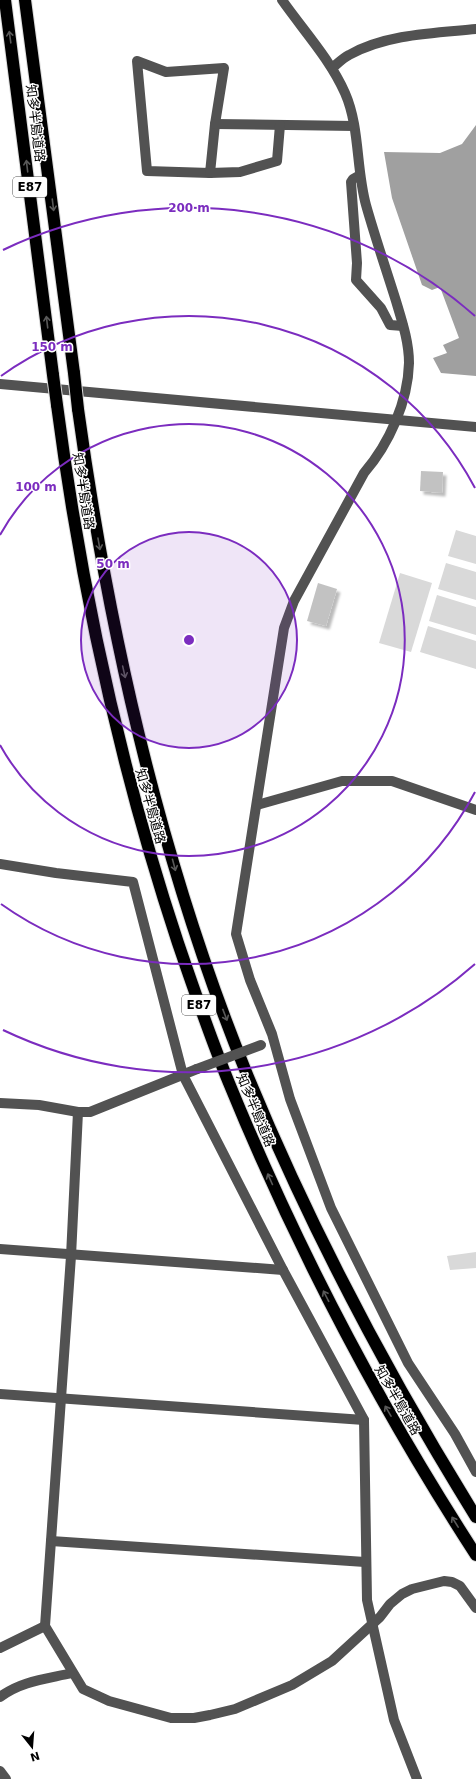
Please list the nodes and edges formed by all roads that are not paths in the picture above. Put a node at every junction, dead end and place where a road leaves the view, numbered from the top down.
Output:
1 (5, 0) edge
2 (25, 0) edge
3 (282, 0) edge
4 (476, 29) edge
5 (332, 68) junction
6 (215, 124) junction
7 (280, 125) junction
8 (354, 126) junction
9 (210, 173) junction
10 (360, 175) junction
11 (403, 326) junction
12 (0, 384) edge
13 (397, 418) junction
14 (476, 426) edge
15 (257, 804) junction
16 (476, 810) edge
17 (0, 864) edge
18 (272, 1034) junction
19 (183, 1075) junction
20 (0, 1103) edge
21 (78, 1112) junction
22 (0, 1249) edge
23 (71, 1256) junction
24 (283, 1270) junction
25 (0, 1394) edge
26 (61, 1398) junction
27 (364, 1420) junction
28 (476, 1472) edge
29 (476, 1517) edge
30 (51, 1541) junction
31 (476, 1555) edge
32 (365, 1562) junction
33 (476, 1608) edge
34 (371, 1625) junction
35 (45, 1626) junction
36 (0, 1648) edge
37 (72, 1673) junction
38 (0, 1698) edge
39 (0, 1771) edge
40 (6, 1779) edge
41 (417, 1779) edge

31 -> 1 highway, 知多半島道路 / E87, bridge
2 -> 29 highway, 知多半島道路 / E87, bridge
3 - 5 street
4 - 5 street
5 - 8 street
6 - 7 street
6 - 9 street
6 - 9 street
7 - 8 street
7 - 9 street
8 - 10 street
10 - 11 street
10 - 11 street
11 - 13 street
12 - 13 street
13 - 14 street
13 - 15 street
15 - 16 street
15 - 18 street
17 - 19 street
18 - 19 street, bridge
18 - 28 street
19 - 21 street
19 - 24 street
20 - 21 street
21 - 23 street
22 - 23 street
23 - 24 street
23 - 26 street
24 - 27 street
25 - 26 street
26 - 27 street
26 - 30 street
27 - 32 street
30 - 32 street
30 - 35 street
32 - 34 street
33 - 34 street
34 - 37 street
34 - 41 street
35 - 36 street
35 - 37 street
37 - 38 street
39 - 40 street

